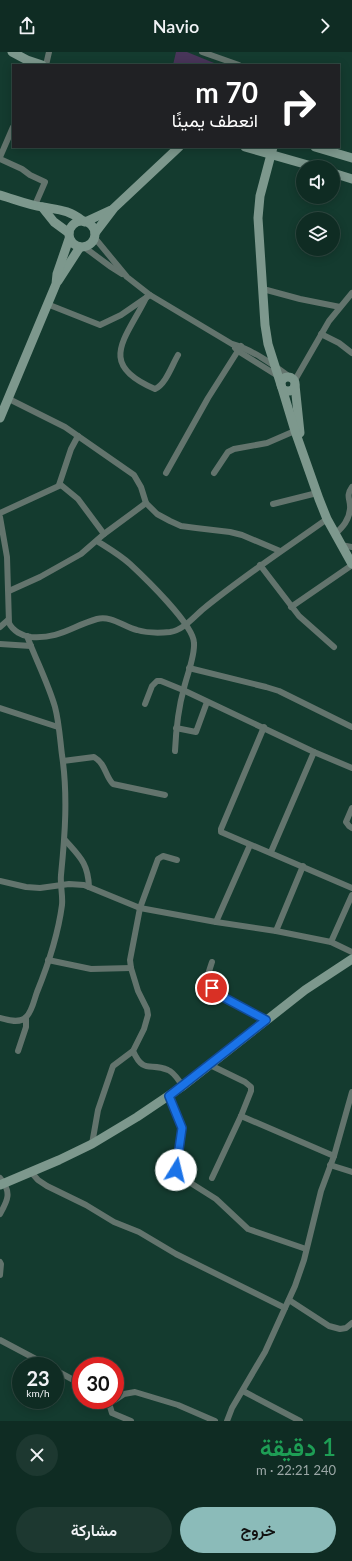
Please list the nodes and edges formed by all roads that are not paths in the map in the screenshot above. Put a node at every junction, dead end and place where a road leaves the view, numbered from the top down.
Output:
1 (12, 52) edge
2 (49, 52) edge
3 (202, 52) edge
4 (38, 64) edge
5 (46, 64) edge
6 (237, 64) edge
7 (12, 129) edge
8 (171, 148) edge
9 (178, 148) edge
10 (252, 148) edge
11 (317, 148) edge
12 (272, 151) edge
13 (0, 158) edge
14 (352, 158) edge
15 (296, 160) edge
16 (164, 162) junction
17 (340, 175) edge
18 (352, 179) edge
19 (0, 195) edge
20 (38, 206) junction
21 (114, 208) junction
22 (84, 222) junction
23 (94, 235) junction
24 (69, 236) junction
25 (82, 247) junction
26 (127, 277) junction
27 (56, 284) junction
28 (263, 289) junction
29 (352, 293) edge
30 (148, 296) junction
31 (47, 304) junction
32 (340, 307) junction
33 (321, 334) junction
34 (239, 349) junction
35 (352, 353) edge
36 (178, 355) dead end
37 (275, 366) junction
38 (287, 382) junction
39 (9, 399) junction
40 (0, 418) edge
41 (297, 430) junction
42 (78, 436) junction
43 (166, 473) dead end
44 (214, 473) dead end
45 (59, 485) junction
46 (352, 487) edge
47 (317, 493) junction
48 (146, 503) junction
49 (274, 504) dead end
50 (0, 513) edge
51 (0, 517) edge
52 (327, 519) junction
53 (104, 534) junction
54 (335, 534) junction
55 (97, 541) junction
56 (341, 544) junction
57 (352, 547) edge
58 (280, 551) junction
59 (260, 565) junction
60 (352, 565) edge
61 (9, 591) junction
62 (290, 607) junction
63 (8, 620) junction
64 (186, 625) junction
65 (0, 627) edge
66 (27, 636) junction
67 (0, 644) edge
68 (31, 646) junction
69 (334, 647) dead end
70 (189, 668) junction
71 (183, 690) junction
72 (207, 702) junction
73 (145, 704) dead end
74 (0, 708) edge
75 (58, 727) junction
76 (264, 727) junction
77 (352, 727) edge
78 (176, 728) junction
79 (175, 751) dead end
80 (314, 752) junction
81 (63, 761) junction
82 (352, 768) edge
83 (165, 795) dead end
84 (352, 808) edge
85 (352, 828) edge
86 (65, 840) junction
87 (250, 845) junction
88 (270, 852) junction
89 (178, 860) dead end
90 (303, 866) junction
91 (0, 881) edge
92 (60, 885) junction
93 (89, 887) junction
94 (352, 888) edge
95 (352, 895) edge
96 (140, 908) junction
97 (216, 922) junction
98 (276, 931) junction
99 (331, 942) junction
100 (352, 952) edge
101 (352, 958) edge
102 (48, 960) junction
103 (212, 962) dead end
104 (131, 968) junction
105 (0, 1018) edge
106 (26, 1018) junction
107 (266, 1020) junction
108 (133, 1050) junction
109 (18, 1051) dead end
110 (210, 1065) junction
111 (183, 1086) junction
112 (352, 1092) edge
113 (169, 1096) junction
114 (241, 1116) junction
115 (92, 1144) junction
116 (334, 1156) junction
117 (330, 1165) junction
118 (31, 1172) junction
119 (352, 1172) edge
120 (212, 1178) dead end
121 (1, 1182) edge
122 (0, 1214) edge
123 (306, 1249) junction
124 (0, 1262) edge
125 (0, 1275) edge
126 (289, 1300) junction
127 (285, 1308) junction
128 (352, 1323) edge
129 (0, 1340) edge
130 (31, 1357) edge
131 (243, 1391) junction
132 (124, 1394) edge
133 (111, 1409) edge
134 (131, 1421) edge
135 (214, 1421) edge
136 (227, 1421) edge
137 (300, 1421) edge

1 - 4 main road
2 - 5 street
3 - 6 street
7 - 13 street
8 - 16 main road
9 - 16 main road
10 - 12 main road
11 - 14 main road
12 - 15 main road
12 - 28 main road
13 - 20 street
16 - 21 main road
17 - 18 main road
19 - 20 main road
20 - 22 main road
20 - 24 main road
21 - 22 main road
21 - 23 main road
22 - 23 main road
22 - 24 main road
23 - 25 main road
23 - 26 street
24 - 25 main road
24 - 27 main road
25 - 26 street
25 - 27 main road
26 - 30 street
27 - 31 main road
28 - 32 street
28 - 37 main road
29 - 32 street
30 - 31 street
30 - 34 street
30 - 36 street
31 - 39 main road
32 - 33 street
33 - 35 street
33 - 38 street
34 - 37 street
34 - 38 street
34 - 43 street
37 - 38 main road
38 - 41 main road
38 - 41 main road
39 - 40 main road
39 - 42 street
41 - 44 street
41 - 47 main road
42 - 45 street
42 - 48 street
45 - 50 street
45 - 53 street
46 - 54 street
47 - 49 street
47 - 52 main road
48 - 53 street
48 - 58 street
51 - 61 street
52 - 54 main road
52 - 58 street
53 - 55 street
54 - 56 main road
55 - 61 street
55 - 64 street
56 - 57 street
56 - 60 main road
58 - 59 street
59 - 62 street
59 - 64 street
60 - 62 street
61 - 63 street
62 - 69 street
63 - 65 street
63 - 66 street
64 - 66 street
64 - 70 street
66 - 68 street
67 - 68 street
68 - 75 street
70 - 71 street
70 - 77 street
71 - 72 street
71 - 73 street
71 - 78 street
72 - 76 street
72 - 78 street
74 - 75 street
75 - 81 street
76 - 80 street
76 - 87 street
78 - 79 street
80 - 82 street
80 - 88 street
81 - 83 street
81 - 86 street
84 - 85 street
86 - 92 street
86 - 93 street
87 - 88 street
87 - 97 street
88 - 90 street
89 - 96 street
90 - 94 street
90 - 98 street
91 - 92 street
92 - 93 street
92 - 102 street
93 - 96 street
95 - 99 street
96 - 97 street
96 - 104 street
97 - 98 street
98 - 99 street
99 - 100 street
101 - 107 main road
102 - 104 street
102 - 106 street
103 - 107 street
104 - 108 street
105 - 106 street
106 - 109 street
107 - 110 main road
108 - 111 street
108 - 115 street
110 - 111 main road
110 - 114 street
111 - 113 main road
112 - 116 street
113 - 115 main road
113 - 123 street
114 - 116 street
114 - 120 street
115 - 118 main road
116 - 117 street
117 - 119 street
117 - 123 street
118 - 121 main road
118 - 127 street
121 - 122 street
123 - 126 street
124 - 125 street
126 - 127 street
126 - 128 street
127 - 131 street
129 - 130 street
131 - 136 street
131 - 137 street
132 - 135 street
133 - 134 street

